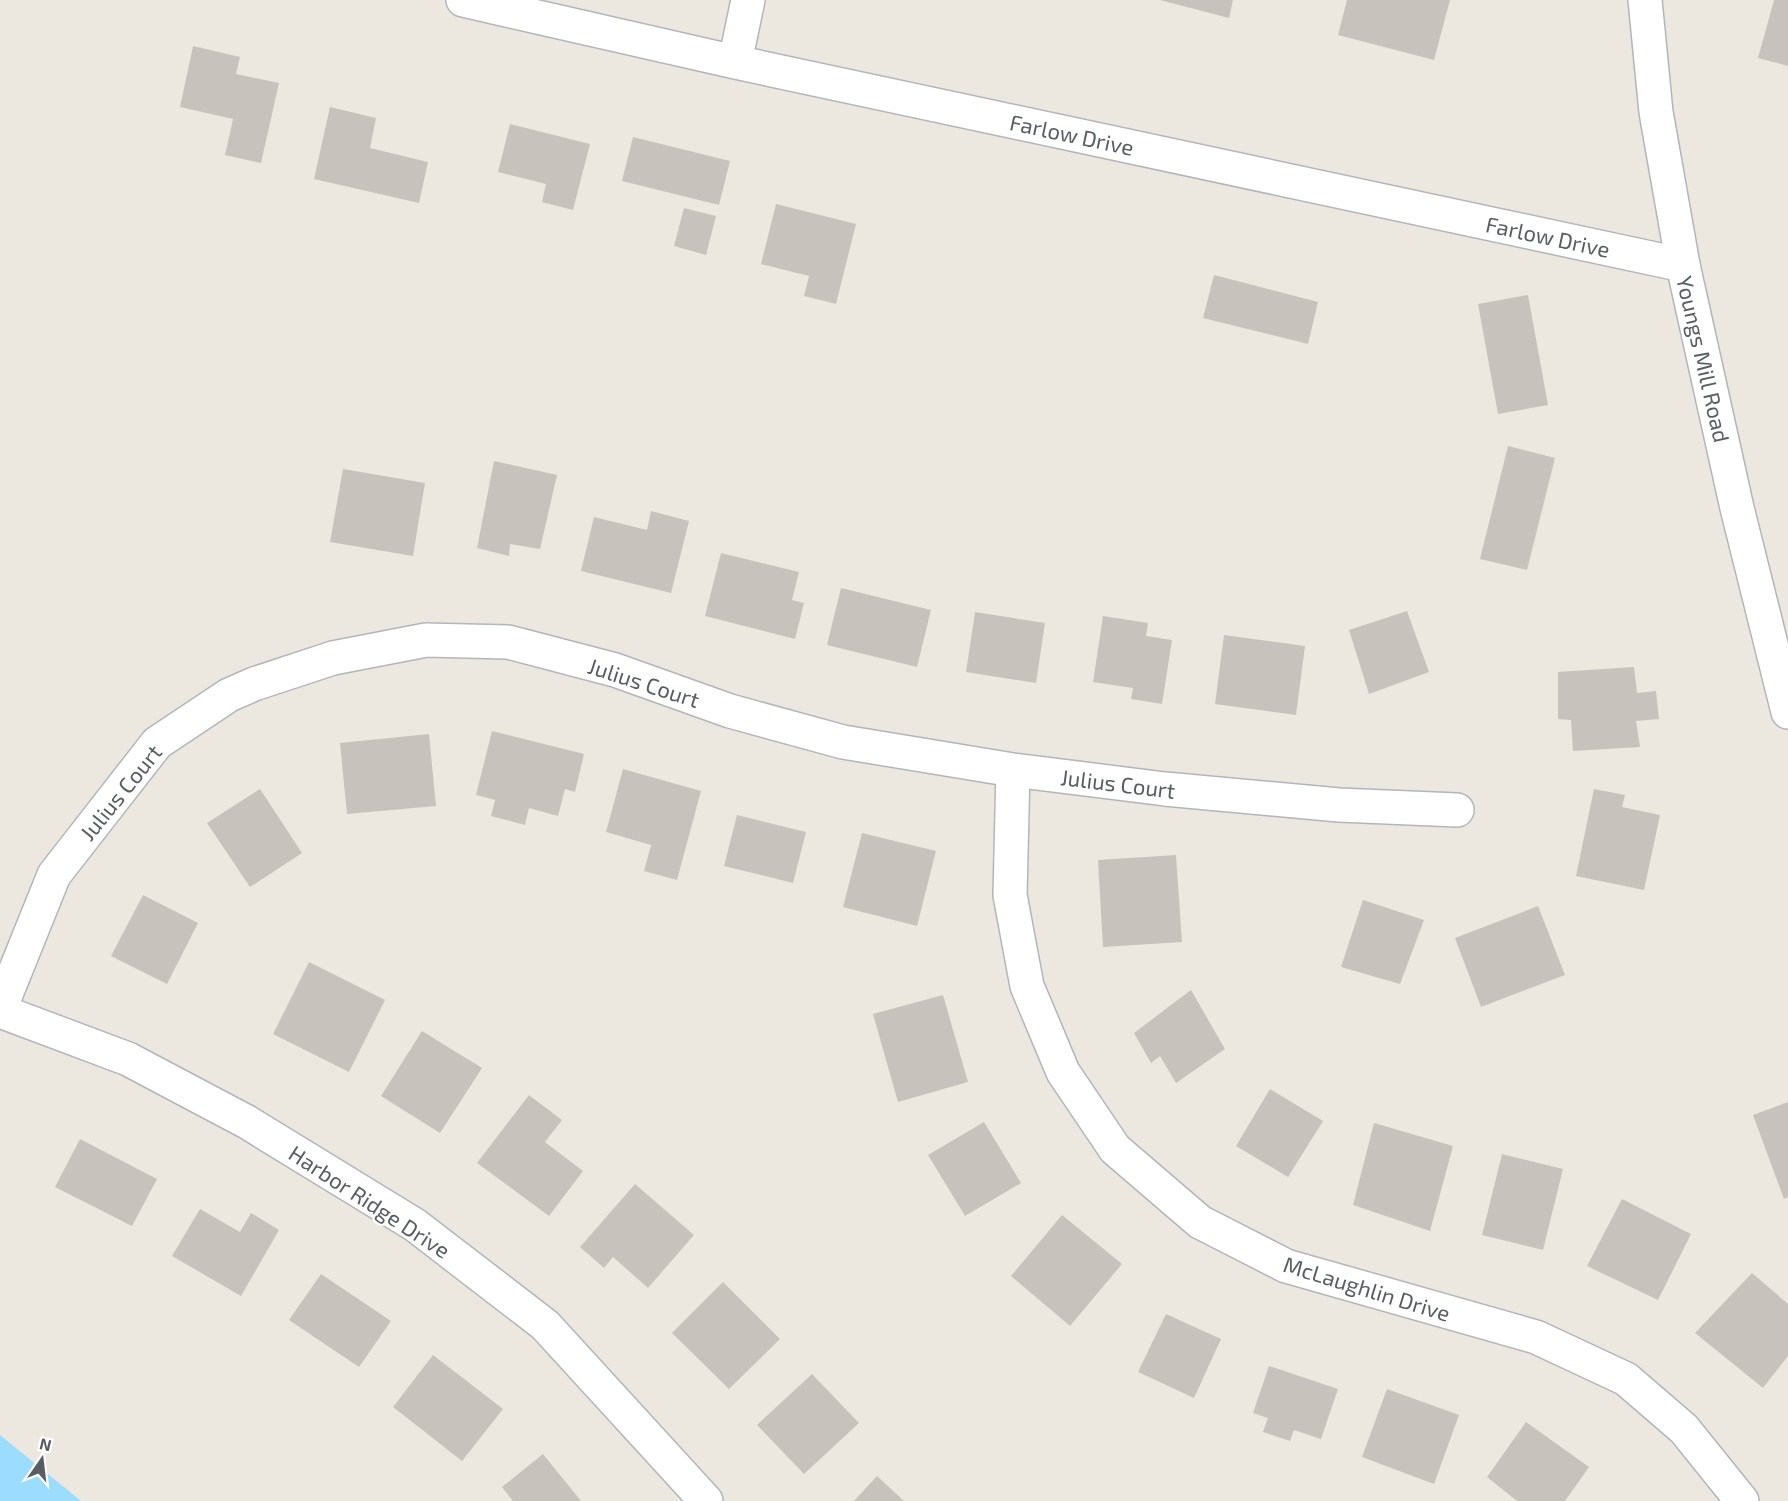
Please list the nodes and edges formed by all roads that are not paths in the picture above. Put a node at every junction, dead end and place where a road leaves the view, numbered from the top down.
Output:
1 (463, 0) edge
2 (748, 0) edge
3 (1645, 0) edge
4 (735, 62) junction
5 (1683, 265) junction
6 (1788, 712) edge
7 (1013, 770) junction
8 (1458, 810) dead end
9 (0, 1010) edge
10 (706, 1501) edge
11 (1742, 1501) edge

1 - 4 street, Farlow Drive
2 - 4 street
3 - 5 street, Youngs Mill Road
4 - 5 street, Farlow Drive
5 - 6 street, Youngs Mill Road
7 - 8 street, Julius Court
7 - 9 street, Julius Court
7 - 11 street, McLaughlin Drive
9 - 10 street, Harbor Ridge Drive

